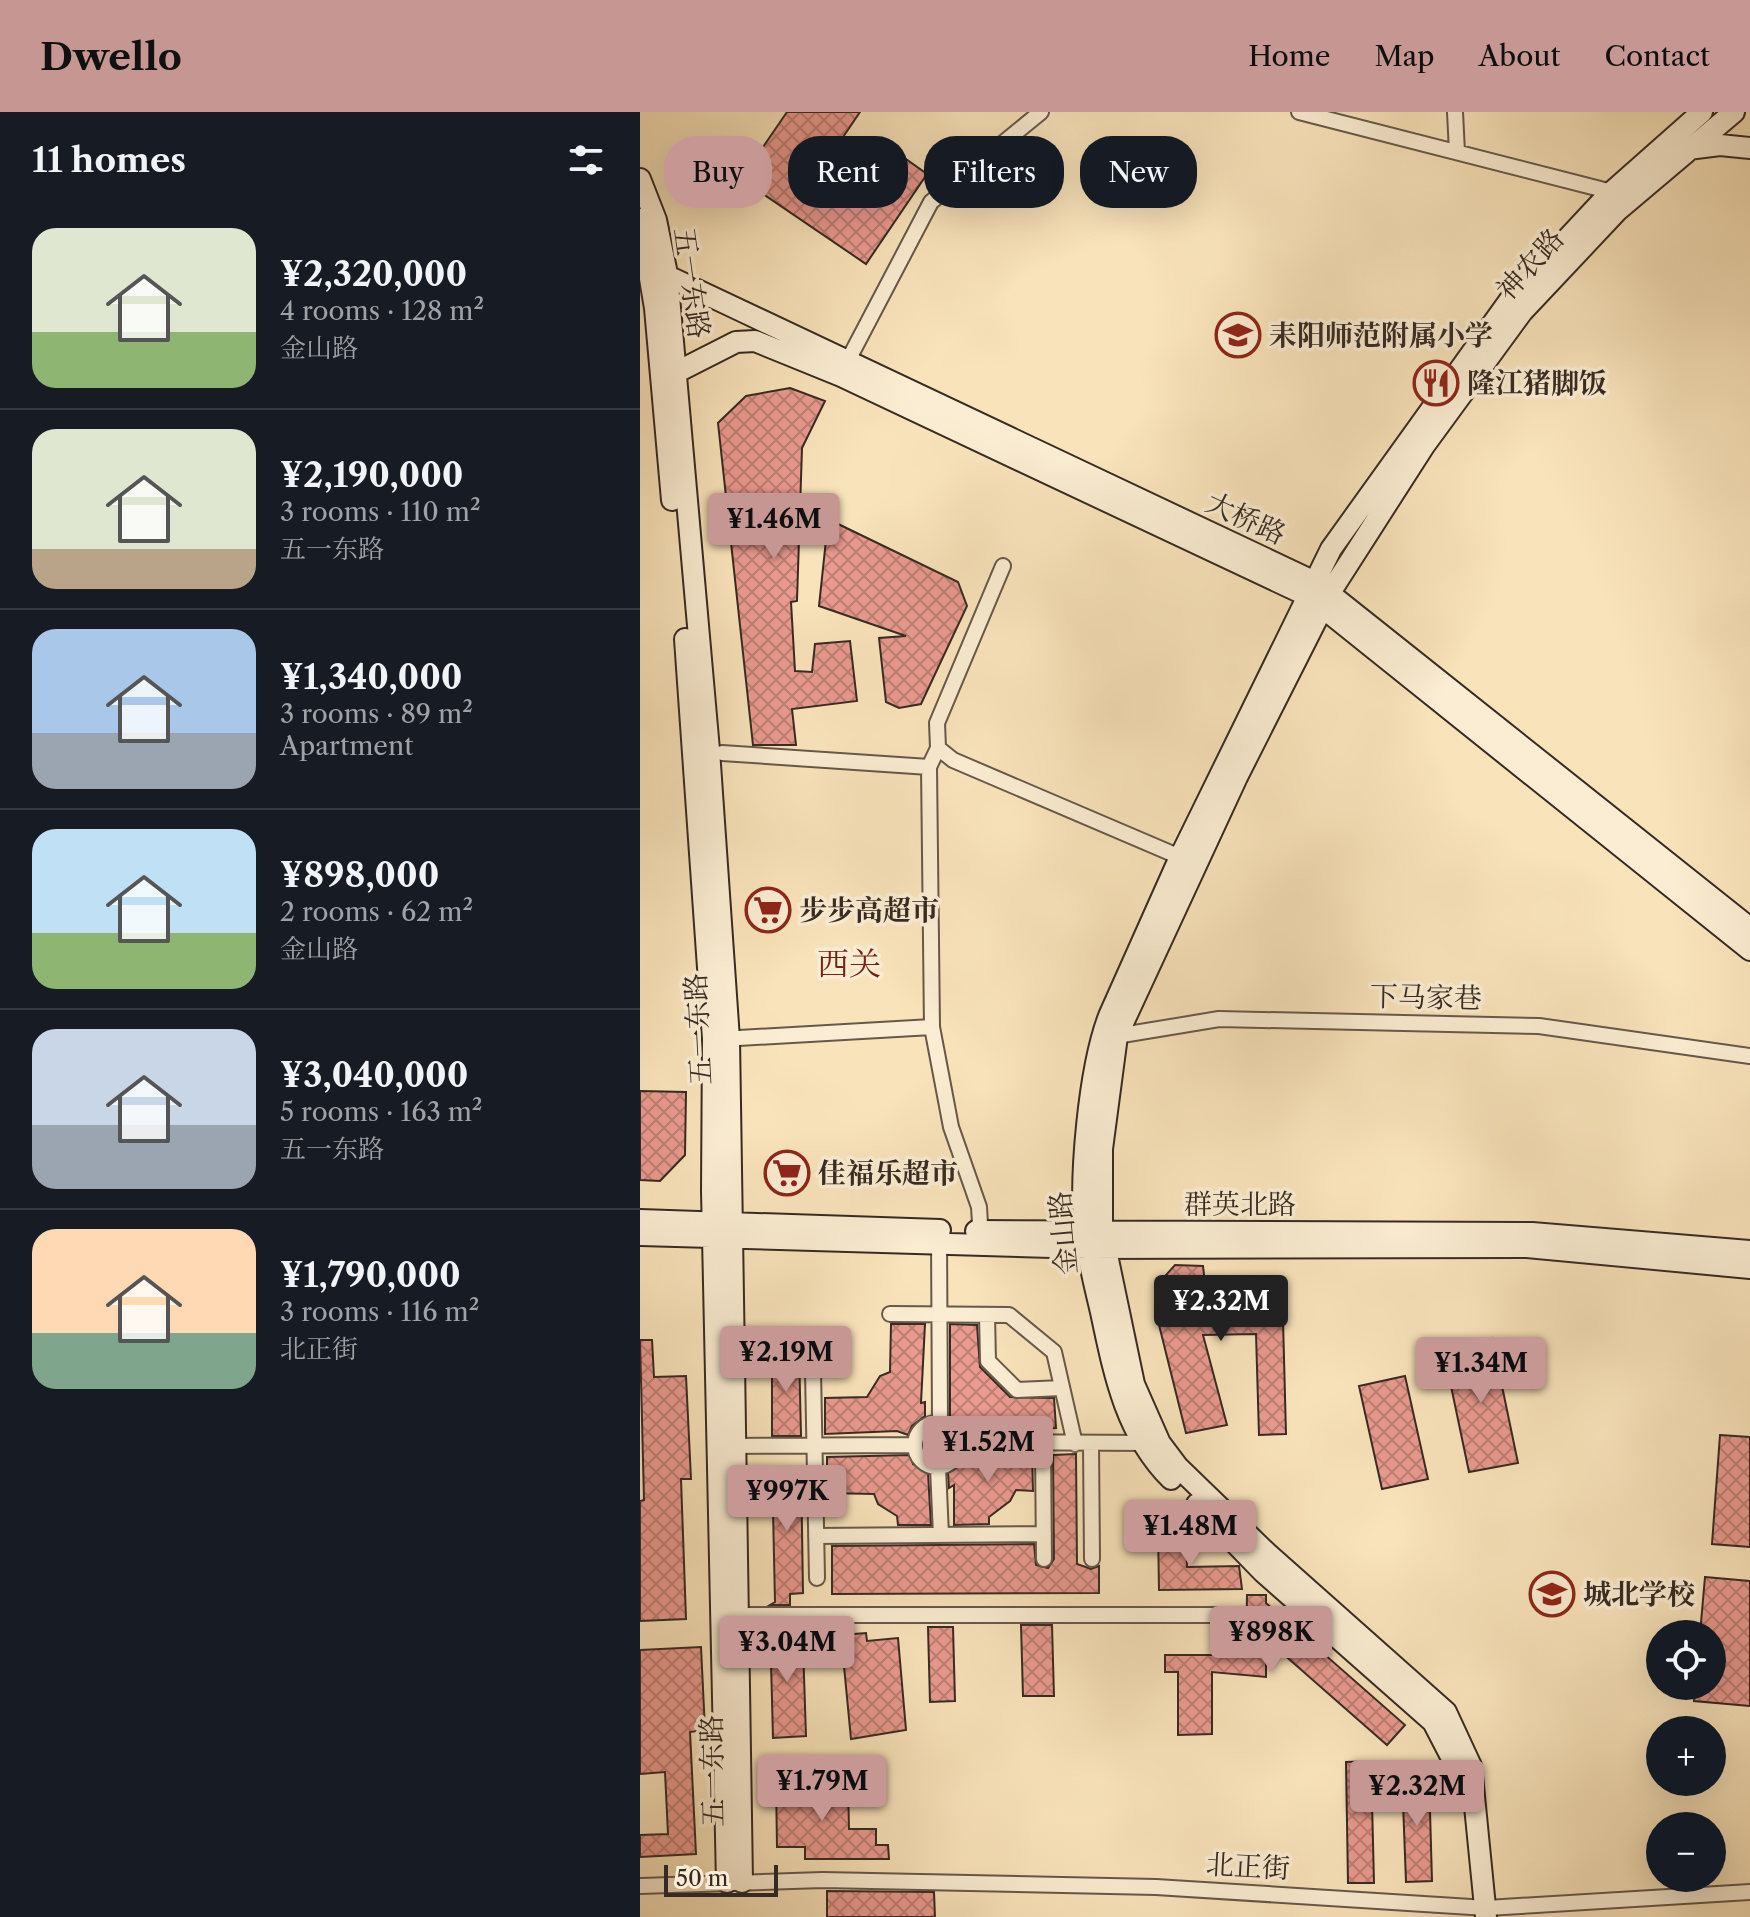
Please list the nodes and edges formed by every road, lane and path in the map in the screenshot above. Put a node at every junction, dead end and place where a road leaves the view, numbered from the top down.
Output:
1 (1041, 112) edge
2 (1299, 112) edge
3 (1455, 112) edge
4 (1734, 112) edge
5 (1697, 115) edge
6 (1750, 148) edge
7 (1688, 149) junction
8 (1457, 152) junction
9 (640, 179) edge
10 (1612, 192) junction
11 (1633, 197) junction
12 (640, 219) edge
13 (658, 272) junction
14 (647, 310) edge
15 (844, 369) junction
16 (667, 373) junction
17 (1003, 566) dead end
18 (1320, 594) junction
19 (938, 748) junction
20 (722, 753) dead end
21 (929, 767) junction
22 (1180, 857) junction
23 (1750, 928) edge
24 (1750, 950) edge
25 (932, 1027) junction
26 (1109, 1037) junction
27 (721, 1039) junction
28 (1750, 1056) edge
29 (640, 1220) edge
30 (722, 1231) junction
31 (640, 1235) edge
32 (939, 1237) junction
33 (981, 1237) junction
34 (1095, 1240) junction
35 (1750, 1251) edge
36 (1750, 1268) edge
37 (890, 1314) dead end
38 (939, 1314) junction
39 (987, 1315) junction
40 (813, 1371) dead end
41 (1062, 1388) junction
42 (940, 1423) junction
43 (959, 1442) junction
44 (1151, 1443) junction
45 (1075, 1444) junction
46 (1091, 1444) junction
47 (815, 1445) junction
48 (915, 1445) junction
49 (1043, 1445) junction
50 (727, 1446) junction
51 (938, 1468) junction
52 (1044, 1534) junction
53 (941, 1535) junction
54 (816, 1536) junction
55 (1044, 1559) dead end
56 (1092, 1559) dead end
57 (817, 1578) dead end
58 (730, 1614) junction
59 (1224, 1615) dead end
60 (734, 1882) junction
61 (640, 1886) edge
62 (1750, 1892) edge
63 (1480, 1911) edge

1 - 15 street
2 - 8 street
3 - 8 street
4 - 7 street, 神农路
5 - 10 street, 神农路
6 - 7 street
7 - 11 street, 神农路
8 - 10 street
9 - 13 street, 五一东路
10 - 11 street
10 - 18 street, 神农路
11 - 18 street, 神农路
12 - 13 street, 五一东路
13 - 14 street, 五一东路
13 - 15 street, 大桥路
13 - 16 street, 五一东路
14 - 16 street, 五一东路
15 - 16 street, 大桥路
15 - 18 street, 大桥路
16 - 27 street, 五一东路
17 - 19 street
18 - 22 street, 金山路
18 - 23 street, 大桥路
18 - 24 street, 大桥路
18 - 26 street, 金山路
19 - 21 street
19 - 22 street
20 - 21 street
21 - 25 street
22 - 26 street, 金山路
25 - 27 street
25 - 33 street
26 - 28 street, 下马家巷
26 - 34 street, 金山路
27 - 30 street, 五一东路
29 - 30 street
30 - 31 street
30 - 32 street, 群英北路
30 - 50 street, 五一东路
32 - 33 street, 群英北路
32 - 38 street
33 - 34 street, 群英北路
34 - 35 street, 群英北路
34 - 36 street, 群英北路
34 - 44 street, 金山路
37 - 38 street
38 - 39 street
38 - 42 street
39 - 41 street
39 - 41 street
40 - 47 street
41 - 45 street
42 - 43 street
42 - 48 street
43 - 49 street
43 - 51 street
44 - 46 street
44 - 63 street, 金山路
45 - 46 street
45 - 49 street
46 - 56 street
47 - 48 street
47 - 50 street
47 - 54 street
48 - 51 street
49 - 52 street
50 - 58 street, 五一东路
51 - 53 street
52 - 53 street
52 - 55 street
53 - 54 street
54 - 57 street
58 - 59 street
58 - 60 street, 五一东路
60 - 61 street, 北正街
60 - 63 street, 北正街
62 - 63 street, 北正街

